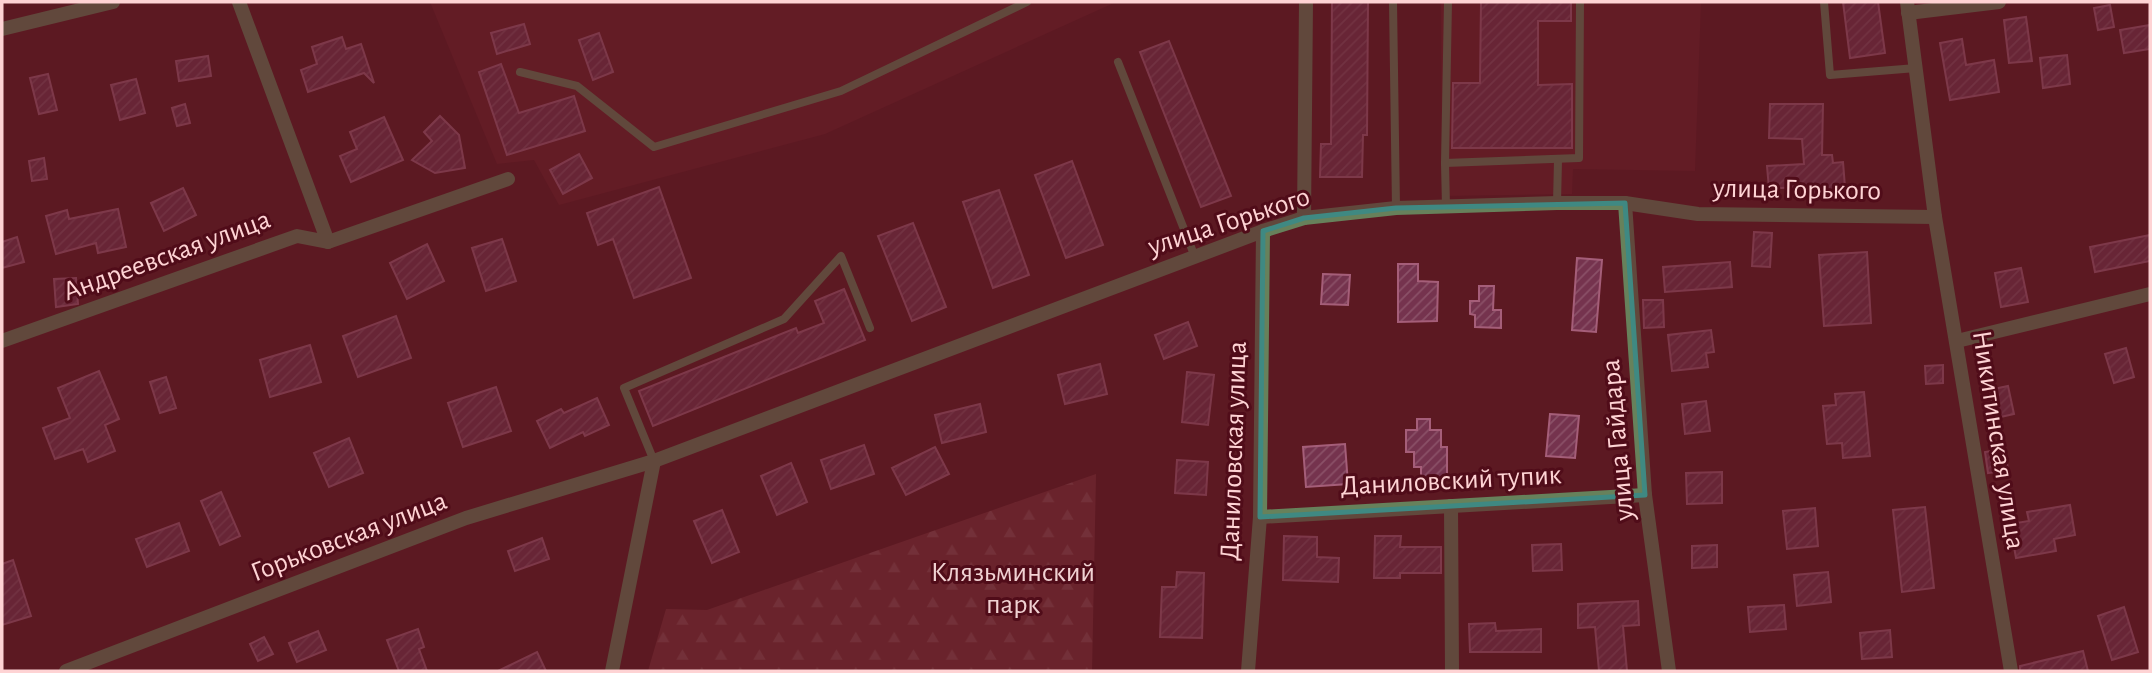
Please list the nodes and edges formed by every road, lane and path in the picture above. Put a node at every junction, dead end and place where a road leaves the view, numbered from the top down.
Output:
1 (113, 2) edge
2 (239, 2) edge
3 (1027, 2) edge
4 (1306, 2) edge
5 (1393, 2) edge
6 (1448, 2) edge
7 (1580, 2) edge
8 (1824, 2) edge
9 (1999, 2) edge
10 (1908, 7) edge
11 (2, 29) edge
12 (1118, 62) dead end
13 (1916, 68) junction
14 (520, 72) dead end
15 (1558, 160) junction
16 (1445, 163) junction
17 (508, 179) dead end
18 (1557, 203) junction
19 (1625, 203) junction
20 (1447, 207) junction
21 (1396, 208) junction
22 (1935, 217) junction
23 (1304, 218) junction
24 (1263, 231) junction
25 (328, 242) junction
26 (1195, 257) junction
27 (2150, 294) edge
28 (870, 328) dead end
29 (2, 341) edge
30 (1957, 341) junction
31 (654, 461) junction
32 (1645, 495) junction
33 (1451, 506) junction
34 (1260, 517) junction
35 (66, 671) edge
36 (612, 671) edge
37 (1248, 671) edge
38 (1452, 671) edge
39 (1669, 671) edge
40 (2011, 671) edge

1 - 11 street
2 - 25 street
3 - 14 lane
4 - 23 street
5 - 21 lane
6 - 16 lane
7 - 15 lane
8 - 13 lane
9 - 10 street
10 - 13 street, Никитинская улица
12 - 26 lane
13 - 22 street, Никитинская улица
15 - 16 lane
15 - 18 lane
16 - 20 lane
17 - 25 street, Андреевская улица
18 - 19 street, улица Горького
18 - 20 street, улица Горького
19 - 22 street, улица Горького
19 - 32 street, улица Гайдара
20 - 21 street, улица Горького
21 - 23 street, улица Горького
22 - 30 street, Никитинская улица
23 - 24 street, улица Горького
24 - 26 street, улица Горького
24 - 34 street, Даниловская улица
25 - 29 street, Андреевская улица
26 - 31 street, улица Горького
27 - 30 street
28 - 31 lane
30 - 40 street, Никитинская улица
31 - 35 street, Горьковская улица
31 - 36 street
32 - 33 street, Даниловский тупик
32 - 39 street, улица Гайдара
33 - 34 street, Даниловский тупик
33 - 38 street
34 - 37 street, Даниловская улица

